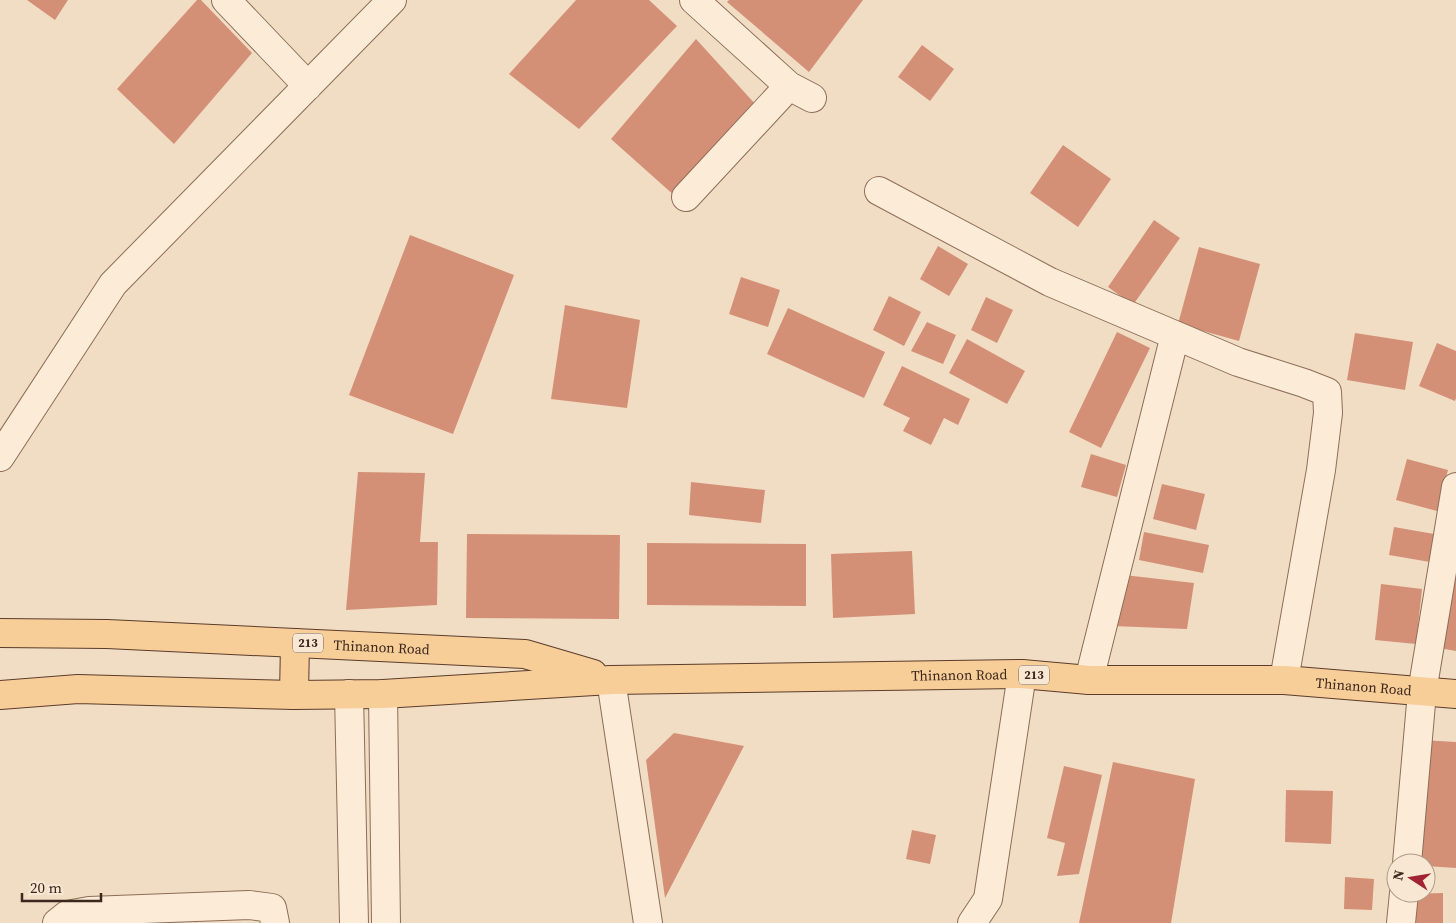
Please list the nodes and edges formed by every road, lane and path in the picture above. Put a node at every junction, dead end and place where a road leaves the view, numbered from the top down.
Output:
1 (226, 0) edge
2 (392, 0) edge
3 (694, 0) edge
4 (308, 86) junction
5 (788, 86) junction
6 (812, 98) dead end
7 (879, 191) dead end
8 (686, 197) dead end
9 (1175, 335) junction
10 (0, 457) edge
11 (1456, 487) edge
12 (0, 633) edge
13 (295, 643) junction
14 (1022, 674) junction
15 (611, 680) junction
16 (1089, 680) junction
17 (1284, 680) junction
18 (1422, 692) junction
19 (349, 694) junction
20 (382, 694) junction
21 (1456, 694) edge
22 (0, 695) edge
23 (294, 695) junction
24 (1408, 853) edge
25 (1403, 903) edge
26 (57, 923) edge
27 (276, 923) edge
28 (354, 923) edge
29 (386, 923) edge
30 (648, 923) edge
31 (972, 923) edge
32 (1402, 923) edge

1 - 4 street
2 - 4 street
3 - 5 street
4 - 10 street
5 - 6 street
5 - 8 street
7 - 9 street
9 - 16 street
9 - 17 street
11 - 18 street
12 - 13 main road, Thinanon Road / 213
13 - 15 main road, Thinanon Road / 213
13 - 23 main road
14 - 15 main road, Thinanon Road / 213
14 - 16 main road, Thinanon Road / 213
14 - 31 street
15 - 20 main road, Thinanon Road / 213
15 - 30 street
16 - 17 main road, Thinanon Road / 213
17 - 18 main road, Thinanon Road / 213
18 - 21 main road, Thinanon Road / 213
18 - 24 street
19 - 20 main road, Thinanon Road / 213
19 - 23 main road, Thinanon Road / 213
19 - 28 street
20 - 29 street
22 - 23 main road, Thinanon Road / 213
25 - 32 street
26 - 27 street

